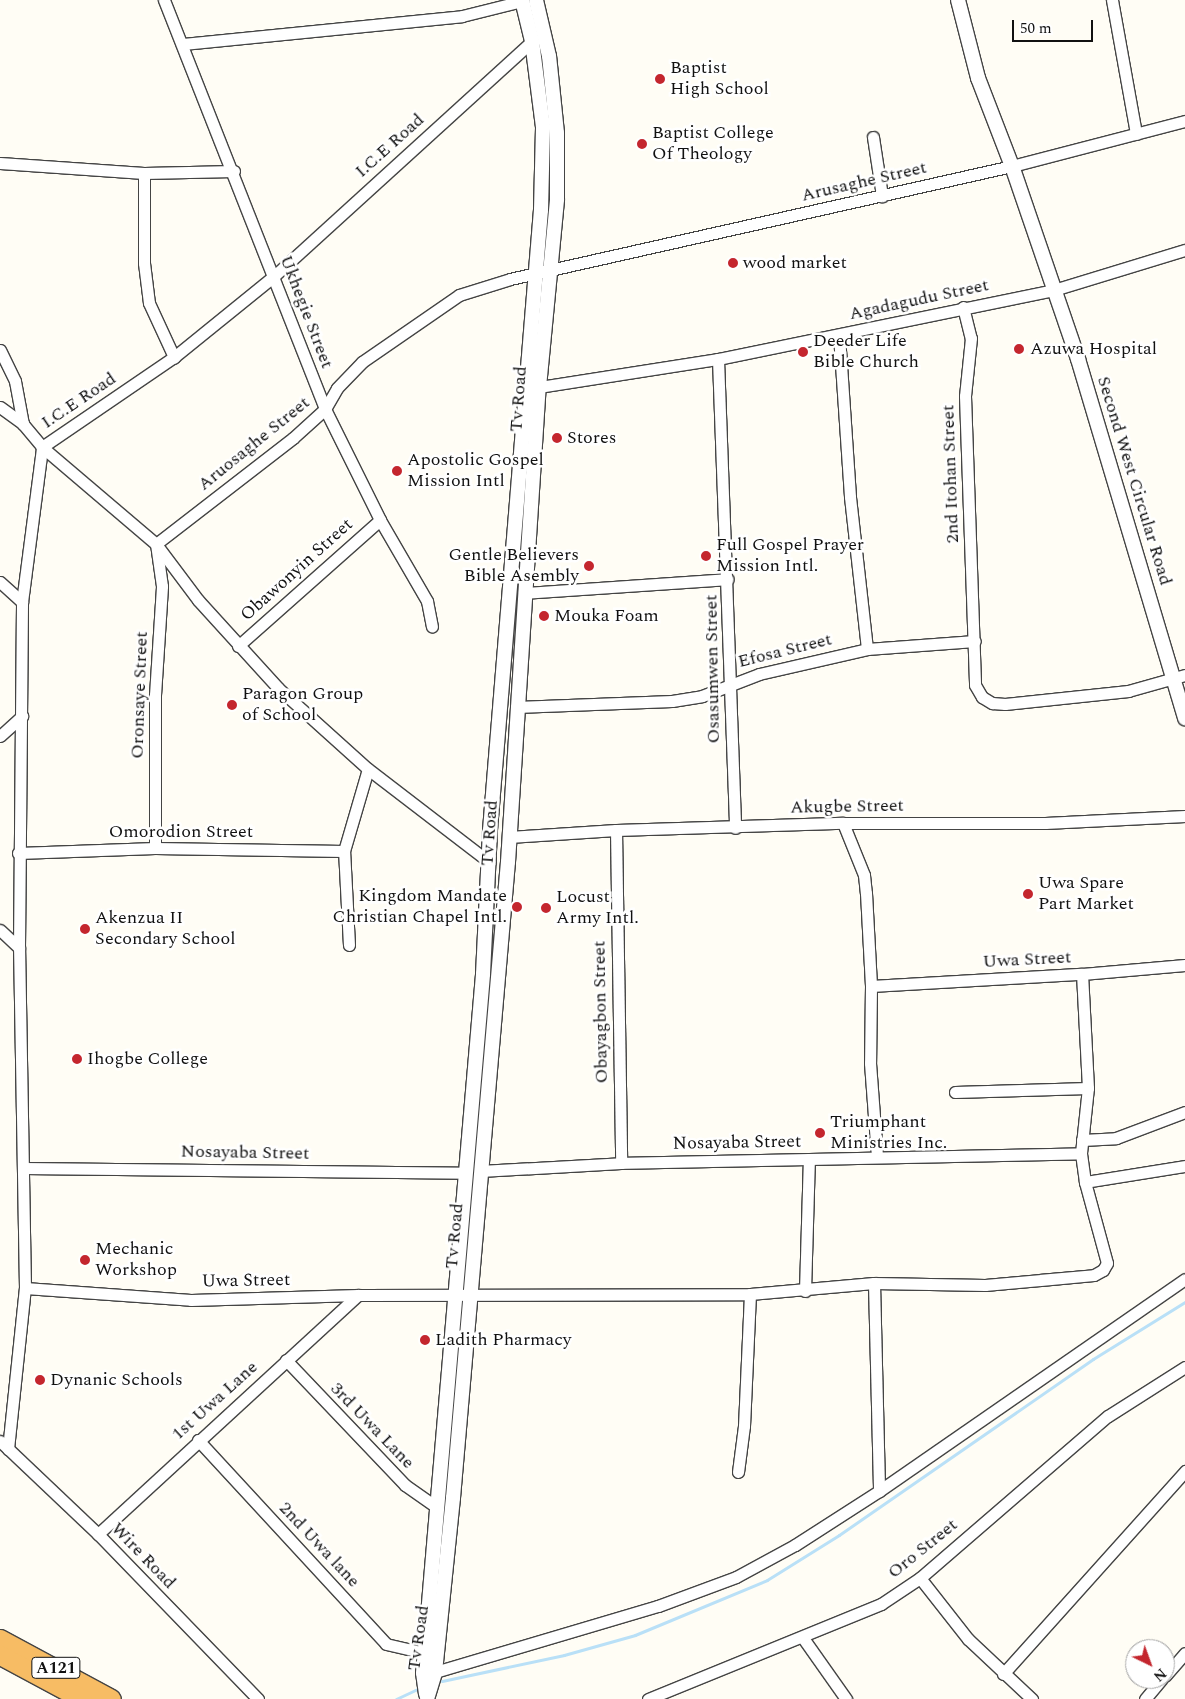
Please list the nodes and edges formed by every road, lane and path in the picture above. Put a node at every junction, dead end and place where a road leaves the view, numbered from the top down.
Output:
1 (164, 0) edge
2 (522, 0) edge
3 (536, 0) edge
4 (958, 0) edge
5 (1112, 0) edge
6 (532, 41) junction
7 (184, 44) junction
8 (1185, 121) edge
9 (1136, 134) junction
10 (873, 137) dead end
11 (0, 163) edge
12 (1012, 166) junction
13 (234, 171) junction
14 (144, 173) junction
15 (882, 196) junction
16 (1184, 252) edge
17 (542, 270) junction
18 (274, 276) junction
19 (1054, 290) junction
20 (963, 306) junction
21 (839, 335) junction
22 (0, 350) edge
23 (174, 357) junction
24 (718, 358) junction
25 (539, 386) junction
26 (0, 407) edge
27 (324, 409) junction
28 (24, 424) junction
29 (42, 447) junction
30 (380, 520) junction
31 (156, 544) junction
32 (728, 579) junction
33 (0, 582) edge
34 (524, 593) junction
35 (22, 602) junction
36 (432, 627) dead end
37 (975, 641) junction
38 (238, 646) junction
39 (867, 649) junction
40 (1179, 677) edge
41 (729, 683) junction
42 (516, 706) junction
43 (22, 716) junction
44 (1185, 718) edge
45 (0, 736) edge
46 (368, 769) junction
47 (1185, 816) edge
48 (843, 823) junction
49 (735, 828) junction
50 (616, 830) junction
51 (509, 837) junction
52 (155, 848) junction
53 (18, 852) junction
54 (344, 852) junction
55 (489, 862) junction
56 (502, 926) junction
57 (484, 927) junction
58 (0, 930) edge
59 (350, 945) dead end
60 (19, 948) junction
61 (1185, 965) edge
62 (1082, 974) junction
63 (871, 986) junction
64 (1088, 1088) junction
65 (955, 1092) dead end
66 (1185, 1112) edge
67 (1082, 1140) junction
68 (1081, 1153) junction
69 (877, 1157) junction
70 (809, 1159) junction
71 (621, 1163) junction
72 (1185, 1166) edge
73 (23, 1168) junction
74 (473, 1172) junction
75 (1085, 1182) junction
76 (1185, 1279) edge
77 (874, 1283) junction
78 (25, 1288) junction
79 (805, 1291) junction
80 (750, 1294) junction
81 (358, 1295) junction
82 (454, 1297) junction
83 (469, 1297) junction
84 (286, 1360) junction
85 (1185, 1367) edge
86 (198, 1440) junction
87 (4, 1445) edge
88 (1185, 1471) edge
89 (738, 1472) dead end
90 (879, 1490) junction
91 (438, 1508) junction
92 (98, 1534) junction
93 (920, 1578) junction
94 (803, 1638) junction
95 (0, 1639) edge
96 (426, 1653) junction
97 (1185, 1653) edge
98 (0, 1656) edge
99 (1175, 1664) edge
100 (435, 1672) junction
101 (1004, 1674) junction
102 (1154, 1689) edge
103 (427, 1698) edge
104 (654, 1698) edge
105 (82, 1699) edge
106 (111, 1699) edge
107 (258, 1699) edge
108 (846, 1699) edge
109 (1032, 1699) edge
110 (1145, 1699) edge

1 - 7 street, Ukhegie Street
2 - 6 street, Tv Road
2 - 7 street
3 - 17 street, Tv Road
4 - 12 street, Second West Circular Road
5 - 9 street
6 - 17 street, Tv Road
6 - 18 street, I.C.E Road
7 - 13 street, Ukhegie Street
8 - 9 street, Arusaghe Street
9 - 12 street, Arusaghe Street
10 - 15 street
11 - 14 street
12 - 15 street, Arusaghe Street
12 - 19 street, Second West Circular Road
13 - 14 street
13 - 18 street, Ukhegie Street
14 - 23 street
15 - 17 street, Arusaghe Street
16 - 19 street, Agadagudu Street
17 - 25 street, Tv Road
17 - 27 street, Aruosaghe Street
17 - 55 street, Tv Road
18 - 23 street, I.C.E Road
18 - 27 street, Ukhegie Street
19 - 20 street, Agadagudu Street
19 - 40 street, Second West Circular Road
20 - 21 street, Agadagudu Street
20 - 37 street, 2nd Itohan Street
21 - 24 street, Agadagudu Street
21 - 39 street
22 - 28 street
23 - 29 street, I.C.E Road
24 - 25 street, Agadagudu Street
24 - 32 street, Osasumwen Street
25 - 34 street, Tv Road
26 - 28 street
27 - 30 street, Ukhegie Street
27 - 31 street, Aruosaghe Street
28 - 29 street
29 - 31 street
29 - 35 street, I.C.E Road
30 - 36 street, Ukhegie Street
30 - 38 street, Obawonyin Street
31 - 38 street
31 - 52 street, Oronsaye Street
32 - 34 street
32 - 41 street, Osasumwen Street
33 - 35 street
34 - 42 street, Tv Road
35 - 43 street, I.C.E Road
37 - 39 street, Efosa Street
37 - 40 street, 2nd Itohan Street
38 - 46 street
39 - 41 street, Efosa Street
40 - 44 street, Second West Circular Road
41 - 42 street, Efosa Street
41 - 49 street, Osasumwen Street
42 - 51 street, Tv Road
43 - 45 street
43 - 53 street, I.C.E Road
46 - 54 street
46 - 55 street
47 - 48 street, Akugbe Street
48 - 49 street, Akugbe Street
48 - 63 street
49 - 50 street, Akugbe Street
50 - 51 street, Akugbe Street
50 - 71 street, Obayagbon Street
51 - 56 street, Tv Road
52 - 53 street, Omorodion Street
52 - 54 street, Omorodion Street
53 - 60 street, I.C.E Road
54 - 59 street
55 - 57 street, Tv Road
56 - 57 street
56 - 74 street, Tv Road
57 - 74 street, Tv Road
58 - 60 street
60 - 73 street, I.C.E Road
61 - 62 street, Uwa Street
62 - 63 street, Uwa Street
62 - 64 street
63 - 69 street
64 - 65 street
64 - 67 street
66 - 67 street
67 - 68 street
68 - 69 street, Nosayaba Street
68 - 75 street
69 - 70 street, Nosayaba Street
70 - 71 street, Nosayaba Street
70 - 79 street
71 - 74 street, Nosayaba Street
72 - 75 street
73 - 74 street, Nosayaba Street
73 - 78 street, I.C.E Road
74 - 82 street, Tv Road
74 - 83 street, Tv Road
75 - 77 street, Uwa Street
76 - 90 street
77 - 79 street, Uwa Street
77 - 90 street
78 - 81 street, Uwa Street
78 - 87 street, I.C.E Road
79 - 80 street, Uwa Street
80 - 83 street, Uwa Street
80 - 89 street
81 - 82 street, Uwa Street
81 - 84 street, 1st Uwa Lane
82 - 83 street, Uwa Street
82 - 91 street, Tv Road
83 - 100 street, Tv Road
84 - 86 street, 1st Uwa Lane
84 - 91 street, 3rd Uwa Lane
85 - 93 street, Oro Street
86 - 92 street, 1st Uwa Lane
86 - 96 street, 2nd Uwa lane
87 - 92 street, Wire Road
88 - 101 street
90 - 100 street
91 - 96 street, Tv Road
92 - 107 street, Wire Road
93 - 94 street, Oro Street
93 - 101 street
94 - 104 street, Oro Street
94 - 108 street
95 - 106 highway, A121
96 - 103 street, Tv Road
97 - 99 street
98 - 105 highway, A121
100 - 103 street, Tv Road
101 - 109 street
102 - 110 street

